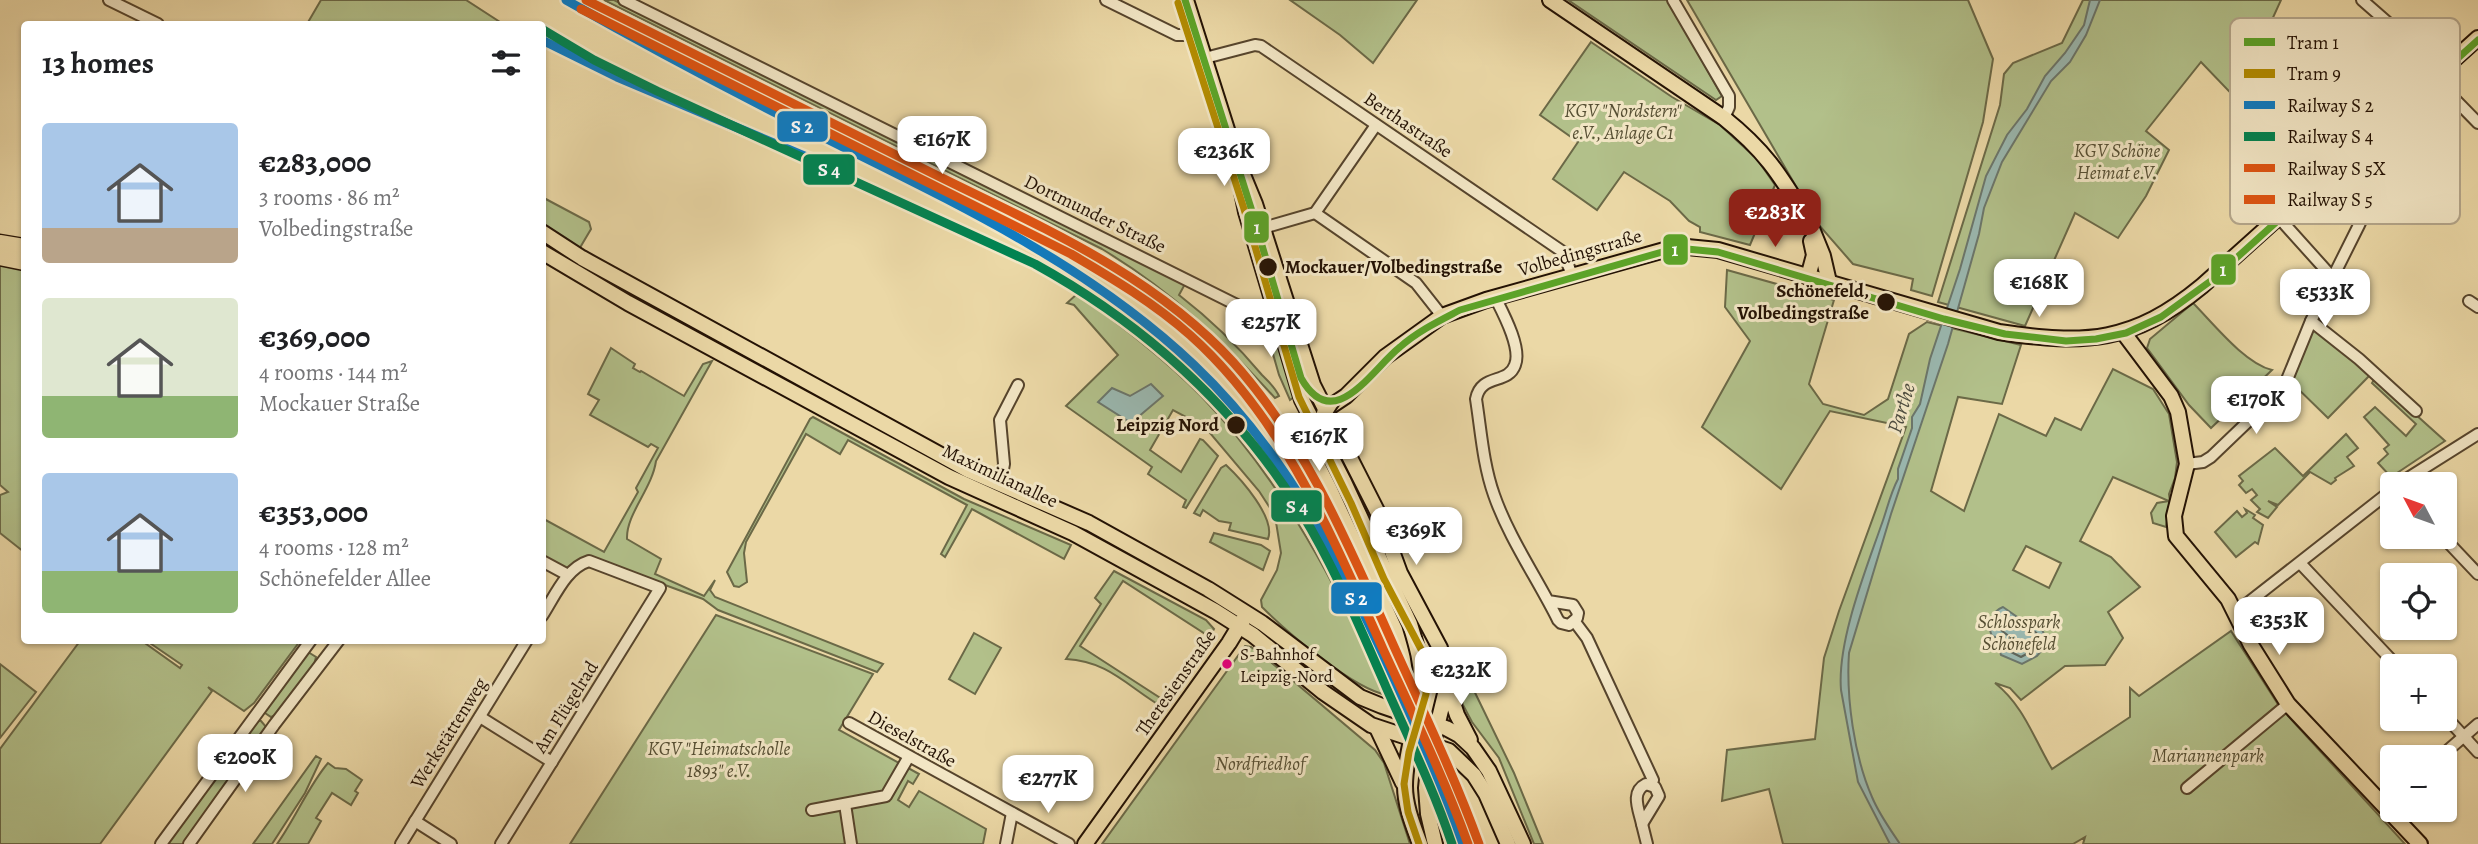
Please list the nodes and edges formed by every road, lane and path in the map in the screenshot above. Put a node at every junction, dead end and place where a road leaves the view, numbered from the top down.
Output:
1 (109, 0) edge
2 (624, 0) edge
3 (1106, 0) edge
4 (1186, 0) edge
5 (1550, 0) edge
6 (1673, 0) edge
7 (2362, 0) edge
8 (2380, 18) edge
9 (152, 21) edge
10 (1197, 35) junction
11 (2478, 37) edge
12 (2460, 54) edge
13 (1205, 58) junction
14 (2460, 101) edge
15 (1724, 118) junction
16 (2478, 123) edge
17 (1376, 125) junction
18 (1236, 158) junction
19 (1315, 212) junction
20 (1805, 216) junction
21 (2272, 224) edge
22 (2284, 224) edge
23 (2358, 224) edge
24 (1263, 228) junction
25 (546, 235) edge
26 (0, 243) edge
27 (21, 246) edge
28 (546, 254) edge
29 (0, 257) edge
30 (21, 261) edge
31 (1572, 275) junction
32 (1808, 277) junction
33 (2333, 278) junction
34 (1833, 284) junction
35 (1496, 297) junction
36 (1283, 312) junction
37 (1442, 316) junction
38 (2311, 321) junction
39 (2123, 332) junction
40 (1018, 385) dead end
41 (1300, 393) junction
42 (1346, 396) junction
43 (1325, 410) junction
44 (2416, 411) dead end
45 (1318, 432) junction
46 (1337, 433) junction
47 (2478, 434) edge
48 (2187, 464) junction
49 (2418, 472) edge
50 (1000, 485) junction
51 (2380, 499) edge
52 (2455, 550) edge
53 (546, 563) edge
54 (2300, 563) junction
55 (2478, 574) edge
56 (568, 575) junction
57 (1548, 601) junction
58 (546, 610) edge
59 (1247, 612) junction
60 (2235, 613) junction
61 (1575, 622) junction
62 (1239, 626) junction
63 (309, 644) edge
64 (313, 644) edge
65 (336, 644) edge
66 (525, 644) edge
67 (2386, 654) edge
68 (328, 656) junction
69 (1446, 683) junction
70 (2288, 704) junction
71 (257, 713) junction
72 (480, 716) junction
73 (1416, 718) junction
74 (849, 723) dead end
75 (2478, 724) edge
76 (274, 725) junction
77 (1439, 725) junction
78 (1377, 728) junction
79 (2457, 729) edge
80 (2463, 736) junction
81 (1412, 738) junction
82 (1433, 744) junction
83 (2453, 745) edge
84 (1476, 751) junction
85 (2478, 752) edge
86 (908, 758) junction
87 (552, 762) junction
88 (1651, 785) junction
89 (1405, 788) junction
90 (2186, 788) dead end
91 (2380, 797) edge
92 (845, 804) junction
93 (812, 810) dead end
94 (1012, 813) junction
95 (415, 821) junction
96 (2402, 822) edge
97 (1642, 824) junction
98 (1418, 838) edge
99 (161, 844) edge
100 (190, 844) edge
101 (401, 844) edge
102 (452, 844) edge
103 (501, 844) edge
104 (851, 844) edge
105 (1006, 844) edge
106 (1069, 844) edge
107 (1085, 844) edge
108 (1435, 844) edge
109 (1508, 844) edge
110 (1523, 844) edge
111 (1647, 844) edge
112 (2420, 844) edge

1 - 9 street
2 - 36 street, Dortmunder Straße
3 - 10 street
4 - 10 main road
5 - 15 main road
6 - 15 street
7 - 8 street
10 - 13 main road
11 - 12 main road, Volbedingstraße
13 - 17 street, Berthastraße
13 - 18 main road
14 - 16 street
15 - 20 main road
17 - 19 street
17 - 31 street, Berthastraße
18 - 24 main road
18 - 36 main road
19 - 24 street
19 - 37 street
20 - 32 main road
20 - 34 main road
21 - 39 main road, Volbedingstraße
22 - 33 street
23 - 33 street
24 - 36 main road
25 - 50 main road, Maximilianallee
26 - 27 highway
28 - 62 main road, Maximilianallee
29 - 30 highway
31 - 32 main road, Volbedingstraße
31 - 35 main road, Volbedingstraße
32 - 34 main road, Volbedingstraße
33 - 38 street
34 - 39 main road, Volbedingstraße
35 - 37 main road, Volbedingstraße
35 - 57 street
36 - 41 main road
36 - 43 main road
37 - 42 main road, Volbedingstraße
38 - 44 street
38 - 48 street
39 - 48 main road
40 - 50 street, Maximilianallee
41 - 43 main road
41 - 45 main road
42 - 43 main road, Volbedingstraße
42 - 46 main road
43 - 45 main road
43 - 46 main road
45 - 73 main road
46 - 69 main road
47 - 49 street
48 - 60 main road
50 - 59 main road, Maximilianallee
51 - 54 street
52 - 55 street
53 - 56 street
54 - 60 street
54 - 67 street
56 - 58 street
56 - 87 street, Am Flügelrad
57 - 61 street
57 - 61 street
59 - 62 main road, Theresienstraße
59 - 73 main road, Maximilianallee
60 - 70 main road
61 - 88 street
62 - 78 main road, Maximilianallee
62 - 107 main road, Theresienstraße
63 - 71 street
64 - 68 street
65 - 68 street
66 - 72 street, Werkstättenweg
68 - 76 street
69 - 77 main road
69 - 84 main road
70 - 90 street
70 - 91 main road
71 - 76 street
71 - 99 street
72 - 87 street
72 - 95 street, Werkstättenweg
73 - 77 main road, Maximilianallee
73 - 81 main road
74 - 86 street, Dieselstraße
75 - 80 street
76 - 100 street
77 - 82 main road
77 - 84 main road, Maximilianallee
78 - 81 main road, Maximilianallee
78 - 89 main road
79 - 80 street
80 - 83 street
80 - 85 street
81 - 82 main road, Maximilianallee
81 - 89 main road
82 - 108 main road
82 - 109 main road, Maximilianallee
84 - 110 main road
86 - 92 street
86 - 94 street, Dieselstraße
87 - 103 street, Am Flügelrad
88 - 97 street
88 - 97 street
89 - 98 main road
92 - 93 street
92 - 104 street
94 - 105 street
94 - 106 street, Dieselstraße
95 - 101 street, Werkstättenweg
95 - 102 street
96 - 112 main road
97 - 111 street

